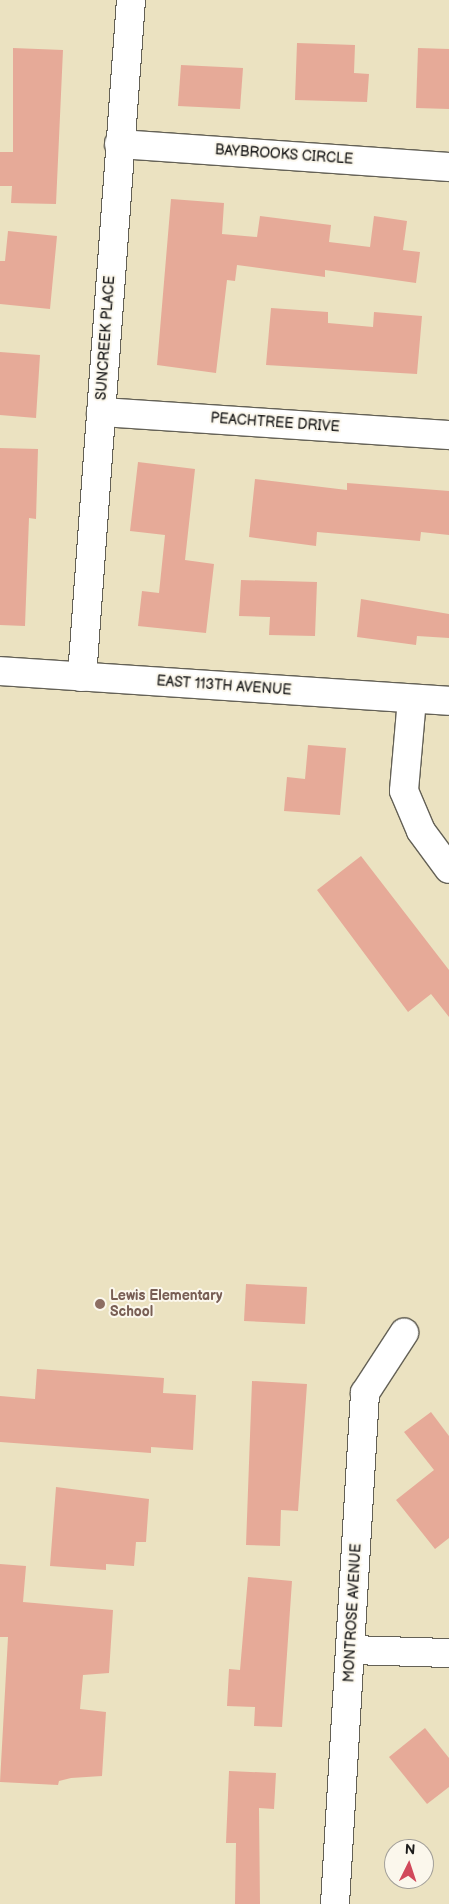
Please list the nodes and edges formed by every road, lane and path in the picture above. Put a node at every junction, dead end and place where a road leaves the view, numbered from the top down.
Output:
1 (131, 0) edge
2 (119, 144) junction
3 (449, 167) edge
4 (101, 412) junction
5 (449, 435) edge
6 (0, 671) edge
7 (82, 677) junction
8 (412, 699) junction
9 (449, 701) edge
10 (449, 868) edge
11 (404, 1333) dead end
12 (352, 1650) junction
13 (449, 1653) edge
14 (335, 1904) edge

1 - 2 street, SUNCREEK PLACE
2 - 3 street, BAYBROOKS CIRCLE
2 - 4 street, SUNCREEK PLACE
4 - 5 street, PEACHTREE DRIVE
4 - 7 street, SUNCREEK PLACE
6 - 7 street, EAST 113TH AVENUE
7 - 8 street, EAST 113TH AVENUE
8 - 9 street, EAST 113TH AVENUE
8 - 10 street
11 - 12 street, MONTROSE AVENUE
12 - 13 street
12 - 14 street, MONTROSE AVENUE

